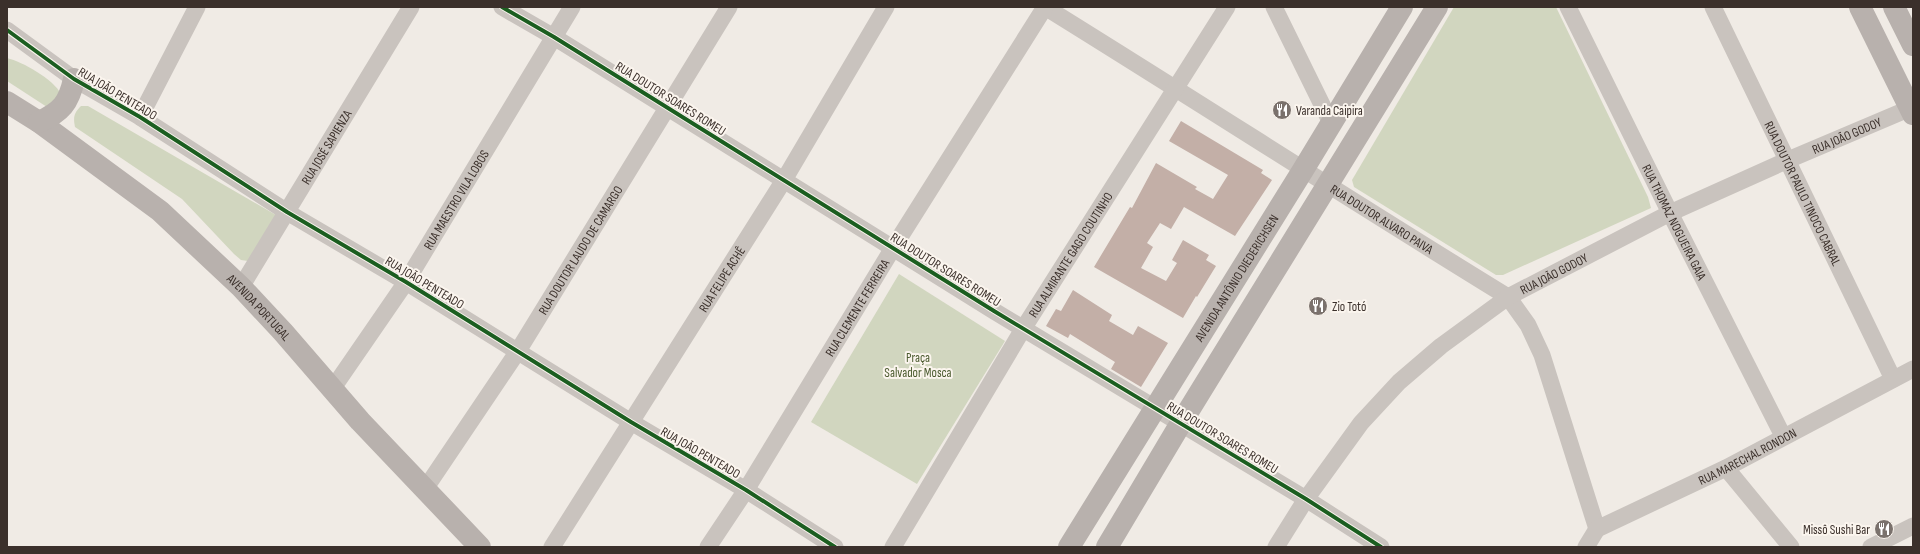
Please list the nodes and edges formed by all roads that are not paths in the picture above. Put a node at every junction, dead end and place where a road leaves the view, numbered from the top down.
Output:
1 (197, 7) edge
2 (411, 7) edge
3 (502, 7) edge
4 (572, 7) edge
5 (729, 7) edge
6 (886, 7) edge
7 (1045, 7) edge
8 (1227, 7) edge
9 (1274, 7) edge
10 (1402, 7) edge
11 (1437, 7) edge
12 (1568, 7) edge
13 (1713, 7) edge
14 (1860, 7) edge
15 (1894, 7) edge
16 (7, 30) edge
17 (554, 37) junction
18 (1913, 45) edge
19 (74, 79) junction
20 (1175, 87) junction
21 (7, 102) edge
22 (668, 108) junction
23 (1912, 110) edge
24 (140, 117) junction
25 (39, 122) junction
26 (1331, 123) junction
27 (1788, 160) junction
28 (1303, 170) junction
29 (784, 180) junction
30 (1327, 186) junction
31 (287, 212) junction
32 (1670, 213) junction
33 (893, 248) junction
34 (406, 282) junction
35 (241, 287) junction
36 (1508, 297) junction
37 (1023, 329) junction
38 (518, 351) junction
39 (1913, 369) edge
40 (1893, 379) junction
41 (333, 388) junction
42 (1155, 408) junction
43 (631, 422) junction
44 (1181, 423) junction
45 (1783, 436) junction
46 (1726, 468) junction
47 (425, 489) junction
48 (746, 490) junction
49 (1306, 499) junction
50 (1913, 526) edge
51 (1597, 529) junction
52 (480, 547) edge
53 (552, 547) edge
54 (708, 547) edge
55 (835, 547) edge
56 (893, 547) edge
57 (1069, 547) edge
58 (1107, 547) edge
59 (1276, 547) edge
60 (1381, 547) edge
61 (1586, 547) edge
62 (1791, 547) edge
63 (1871, 547) edge

1 - 24 street
2 - 31 street, RUA JOSÉ SAPIENZA
3 - 17 street, RUA DOUTOR SOARES ROMEU
4 - 17 street, RUA MAESTRO VILA LOBOS
5 - 22 street, RUA DOUTOR LAUDO DE CAMARGO
6 - 29 street, RUA FELIPE ACHÊ
7 - 20 street, RUA DOUTOR ALVARO PAIVA
7 - 33 street, RUA CLEMENTE FERREIRA
8 - 20 street, RUA ALMIRANTE GAGO COUTINHO
9 - 26 street
10 - 26 main road, AVENIDA ANTÔNIO DIEDERICHSEN
11 - 30 main road
12 - 32 street, RUA THOMAZ NOGUEIRA GAIA
13 - 27 street, RUA DOUTOR PAULO TINOCO CABRAL
14 - 23 main road
15 - 18 main road
16 - 19 street, RUA JOÃO PENTEADO
17 - 22 street, RUA DOUTOR SOARES ROMEU
17 - 34 street, RUA MAESTRO VILA LOBOS
19 - 24 street, RUA JOÃO PENTEADO
19 - 25 main road
20 - 28 street, RUA DOUTOR ALVARO PAIVA
20 - 37 street, RUA ALMIRANTE GAGO COUTINHO
21 - 25 main road, AVENIDA PORTUGAL
22 - 29 street, RUA DOUTOR SOARES ROMEU
22 - 38 street, RUA DOUTOR LAUDO DE CAMARGO
23 - 27 street, RUA JOÃO GODOY
24 - 31 street, RUA JOÃO PENTEADO
25 - 35 main road, AVENIDA PORTUGAL
26 - 28 main road, AVENIDA ANTÔNIO DIEDERICHSEN
27 - 32 street, RUA JOÃO GODOY
27 - 40 street, RUA DOUTOR PAULO TINOCO CABRAL
28 - 30 street, RUA DOUTOR ALVARO PAIVA
28 - 42 main road, AVENIDA ANTÔNIO DIEDERICHSEN
29 - 33 street, RUA DOUTOR SOARES ROMEU
29 - 43 street, RUA FELIPE ACHÊ
30 - 36 street, RUA DOUTOR ALVARO PAIVA
30 - 44 main road
31 - 34 street, RUA JOÃO PENTEADO
31 - 35 street, RUA JOSÉ SAPIENZA
32 - 36 street, RUA JOÃO GODOY
32 - 45 street, RUA THOMAZ NOGUEIRA GAIA
33 - 37 street, RUA DOUTOR SOARES ROMEU
33 - 48 street, RUA CLEMENTE FERREIRA
34 - 38 street, RUA JOÃO PENTEADO
34 - 41 street, RUA MAESTRO VILA LOBOS
35 - 41 main road, AVENIDA PORTUGAL
36 - 49 street, RUA JOÃO GODOY
36 - 51 street, RUA DOUTOR ALVARO PAIVA
37 - 42 street, RUA DOUTOR SOARES ROMEU
37 - 56 street, RUA ALMIRANTE GAGO COUTINHO
38 - 43 street, RUA JOÃO PENTEADO
38 - 47 street, RUA DOUTOR LAUDO DE CAMARGO
39 - 40 street, RUA MARECHAL RONDON
40 - 45 street, RUA MARECHAL RONDON
41 - 47 main road, AVENIDA PORTUGAL
42 - 44 street, RUA DOUTOR SOARES ROMEU
42 - 57 main road, AVENIDA ANTÔNIO DIEDERICHSEN
43 - 48 street, RUA JOÃO PENTEADO
43 - 53 street, RUA FELIPE ACHÊ
44 - 49 street, RUA DOUTOR SOARES ROMEU
44 - 58 main road
45 - 46 street, RUA MARECHAL RONDON
46 - 51 street, RUA MARECHAL RONDON
46 - 62 street
47 - 52 main road, AVENIDA PORTUGAL
48 - 54 street, RUA CLEMENTE FERREIRA
48 - 55 street, RUA JOÃO PENTEADO
49 - 59 street, RUA JOÃO GODOY
49 - 60 street, RUA DOUTOR SOARES ROMEU
50 - 63 street
51 - 61 street

